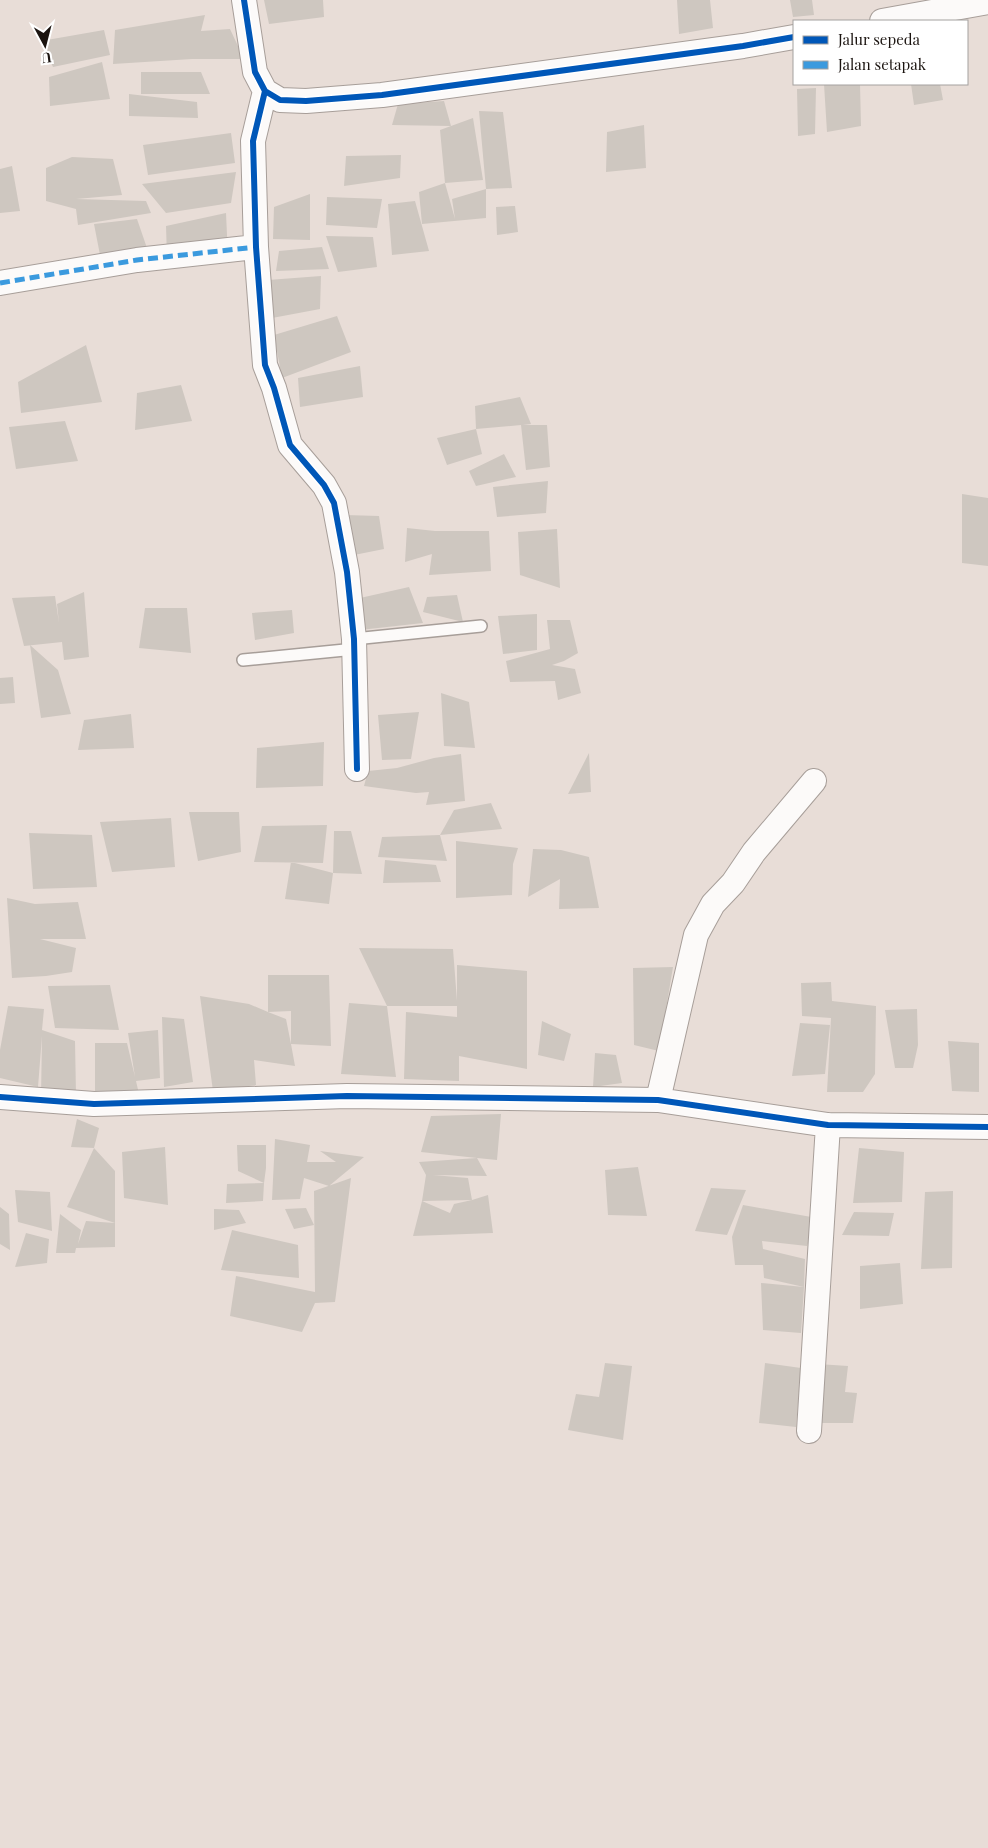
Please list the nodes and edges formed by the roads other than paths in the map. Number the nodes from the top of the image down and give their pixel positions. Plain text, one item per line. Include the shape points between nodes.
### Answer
1 (244, 0) edge
2 (988, 2) edge
3 (888, 20) edge
4 (793, 37) edge
5 (265, 91) junction
6 (256, 247) junction
7 (0, 283) edge
8 (480, 626) dead end
9 (354, 644) junction
10 (243, 660) dead end
11 (357, 769) dead end
12 (814, 781) dead end
13 (0, 1097) edge
14 (658, 1100) junction
15 (828, 1125) junction
16 (988, 1127) edge
17 (808, 1431) dead end

1 - 5 street via 255,72
2 - 3 street
4 - 5 street via 382,95 306,101 280,100
5 - 6 street via 253,141
6 - 7 street via 137,260
6 - 9 street via 265,365 290,445 324,485 334,503 347,572
8 - 9 lane
9 - 10 lane
9 - 11 street
12 - 14 street via 713,904 696,935
13 - 14 street via 94,1104 347,1096
14 - 15 street
15 - 16 street
15 - 17 street

